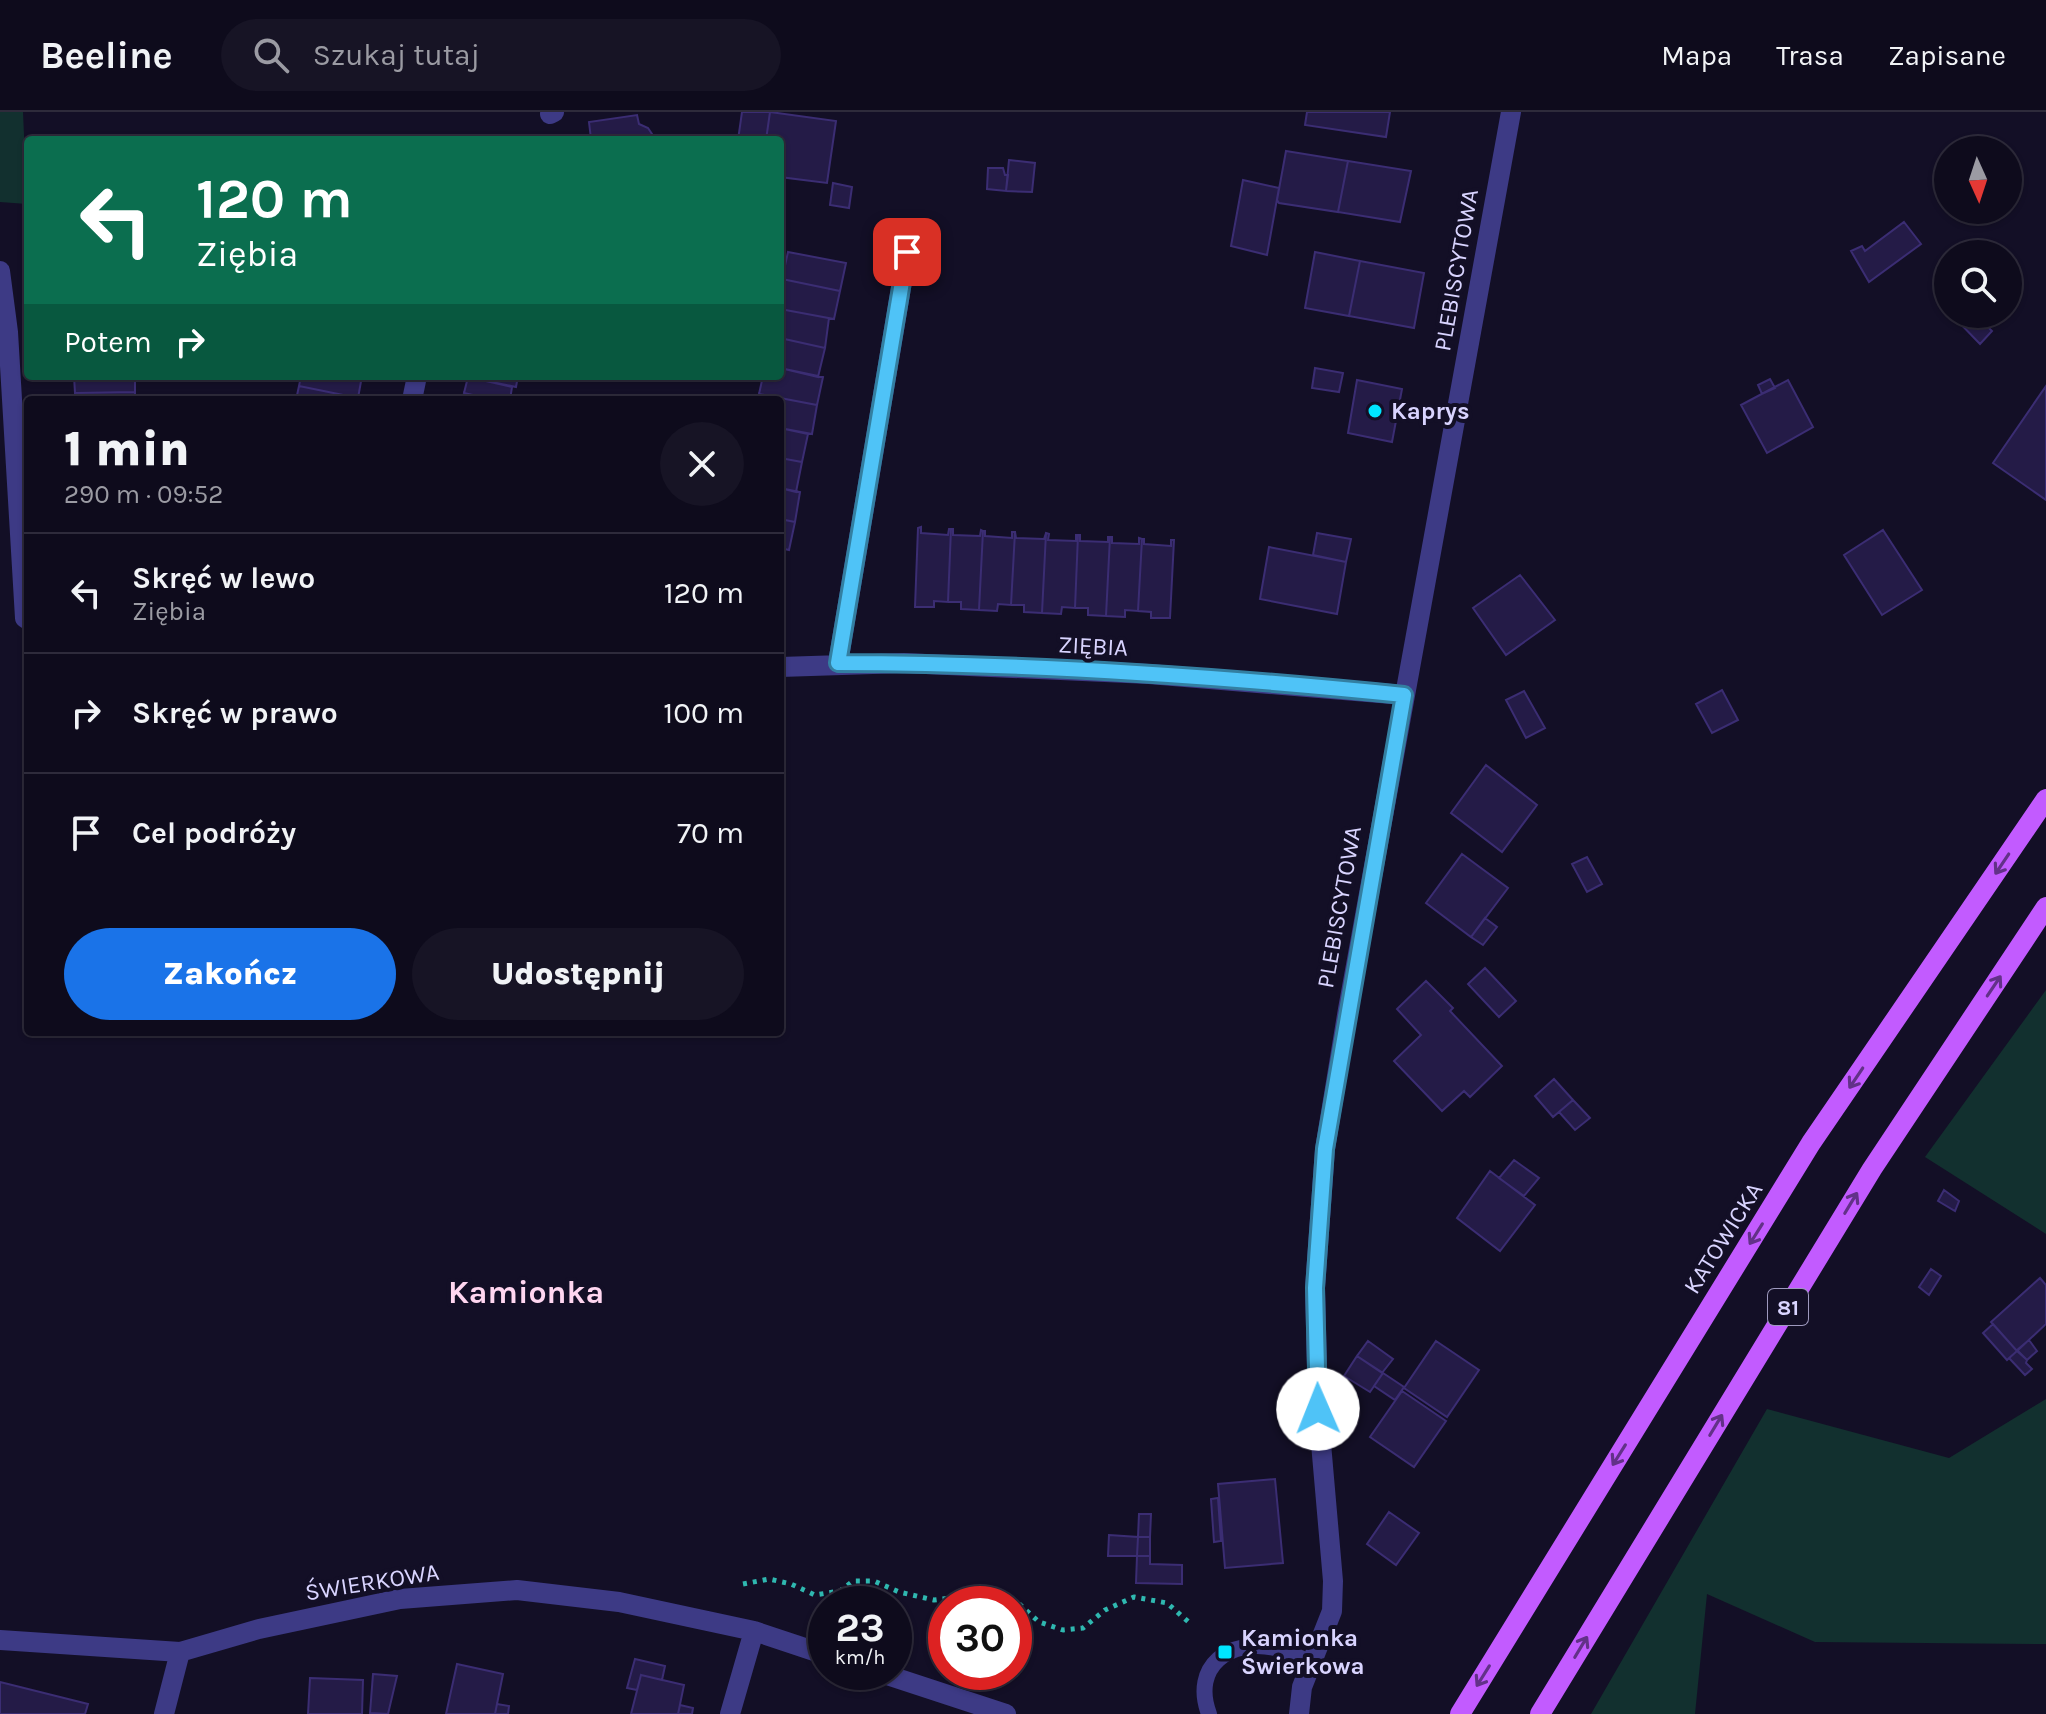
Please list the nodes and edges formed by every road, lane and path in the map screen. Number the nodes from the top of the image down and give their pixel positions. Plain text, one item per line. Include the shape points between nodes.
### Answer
1 (1511, 112) edge
2 (907, 252) dead end
3 (0, 271) edge
4 (24, 601) edge
5 (838, 663) junction
6 (784, 667) edge
7 (1404, 695) junction
8 (2046, 799) edge
9 (2046, 907) edge
10 (743, 1584) dead end
11 (846, 1586) edge
12 (885, 1586) edge
13 (808, 1592) edge
14 (912, 1595) edge
15 (1192, 1625) dead end
16 (754, 1631) junction
17 (0, 1640) edge
18 (808, 1649) edge
19 (180, 1652) junction
20 (1311, 1662) junction
21 (912, 1683) edge
22 (164, 1714) edge
23 (730, 1714) edge
24 (1006, 1714) edge
25 (1209, 1714) edge
26 (1299, 1714) edge
27 (1460, 1714) edge
28 (1540, 1714) edge

1 - 7 street, PLEBISCYTOWA
2 - 5 street
3 - 4 street
5 - 6 street, ZIĘBIA
5 - 7 street, ZIĘBIA via 1149,674
7 - 20 street, PLEBISCYTOWA via 1325,1149 1315,1288 1318,1409 1333,1581 1332,1611
8 -> 27 main road, KATOWICKA via 1811,1143
28 -> 9 main road, 81 via 1872,1169
10 - 13 path via 769,1579
11 - 12 path via 874,1581
14 - 15 path via 934,1600 996,1592 1016,1601 1039,1622 1063,1630 1083,1628 1134,1597 1167,1603
16 - 18 street, ŚWIERKOWA
16 - 19 street, ŚWIERKOWA via 619,1602 517,1590 400,1599
16 - 23 street
17 - 19 street, ŚWIERKOWA
19 - 22 street
20 - 25 lane via 1276,1648 1225,1652 1212,1663 1206,1681
20 - 26 street, PLEBISCYTOWA
21 - 24 street

